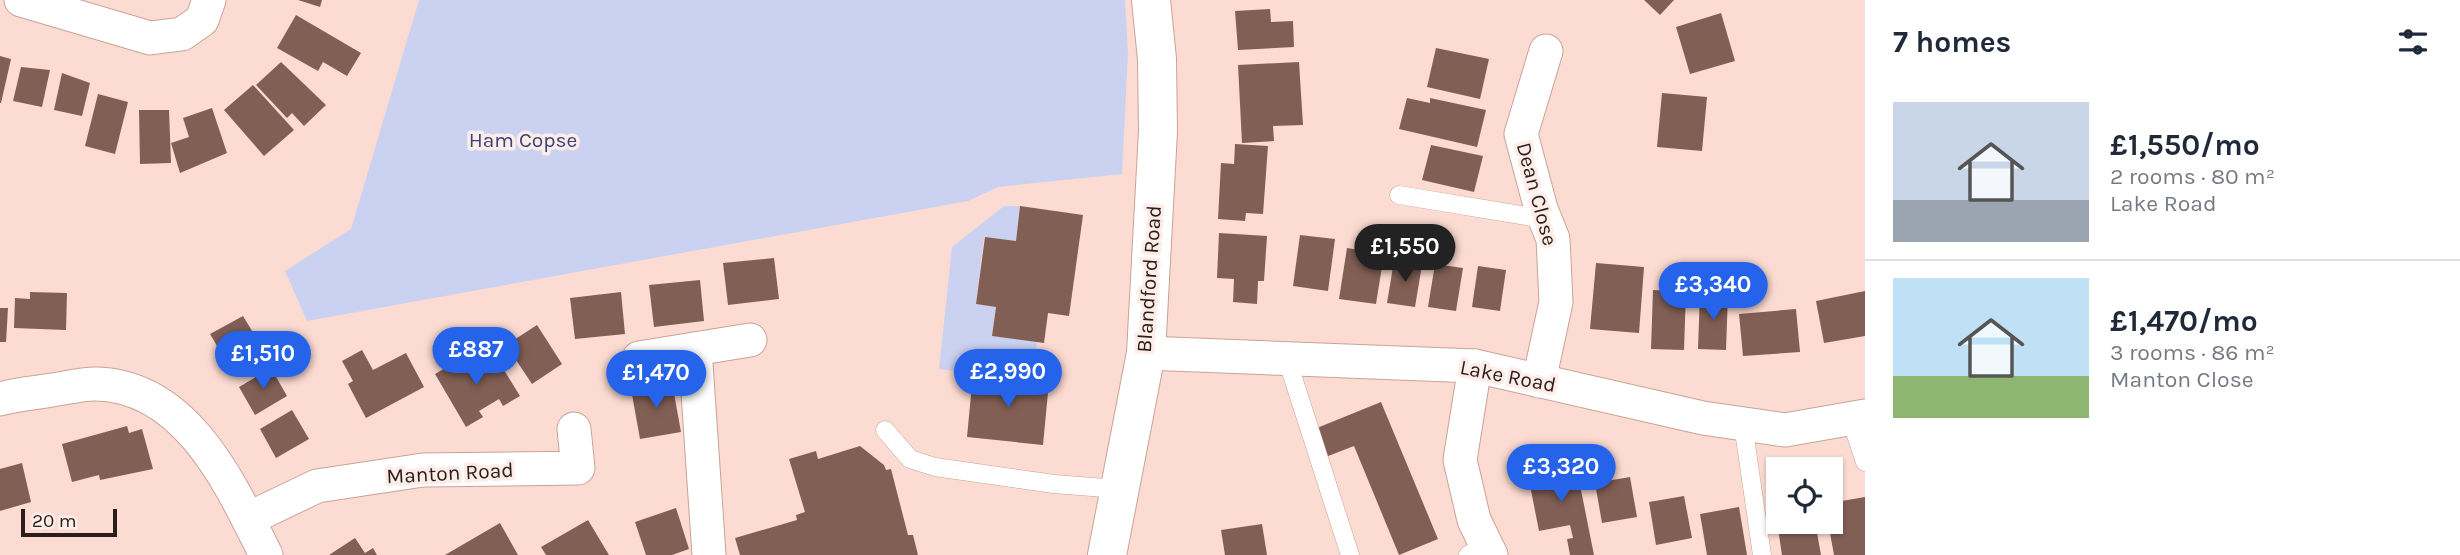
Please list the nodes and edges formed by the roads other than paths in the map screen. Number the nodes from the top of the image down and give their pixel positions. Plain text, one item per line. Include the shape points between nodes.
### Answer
1 (21, 0) edge
2 (209, 0) edge
3 (1151, 0) edge
4 (1546, 51) dead end
5 (1399, 195) dead end
6 (1545, 219) junction
7 (750, 340) dead end
8 (695, 349) junction
9 (1146, 353) junction
10 (1286, 356) junction
11 (639, 358) dead end
12 (1475, 366) junction
13 (1539, 381) junction
14 (0, 399) edge
15 (1858, 418) edge
16 (1743, 424) junction
17 (574, 429) dead end
18 (885, 430) dead end
19 (1865, 462) edge
20 (1118, 489) junction
21 (248, 519) junction
22 (1482, 552) edge
23 (266, 555) edge
24 (709, 555) edge
25 (1107, 555) edge
26 (1350, 555) edge
27 (1762, 555) edge

1 - 2 street via 150,38 182,34 202,20
3 - 9 main road, Blandford Road via 1158,131
4 - 6 street, Dean Close via 1521,134
5 - 6 lane
6 - 13 street, Dean Close via 1553,239 1556,302
7 - 8 street
8 - 11 street
8 - 24 street
9 - 10 street, Lake Road
9 - 20 main road, Blandford Road
10 - 12 street, Lake Road
10 - 26 lane
12 - 13 street, Lake Road
12 - 22 street via 1461,460
13 - 16 street, Lake Road
14 - 21 street via 95,384 132,391 160,404 196,433
15 - 16 street, Lake Road via 1785,430
15 - 19 lane
16 - 27 lane
17 - 21 street, Manton Road via 578,468 423,470 317,486
18 - 20 lane via 910,459 935,467
20 - 25 main road, Blandford Road
21 - 23 street

